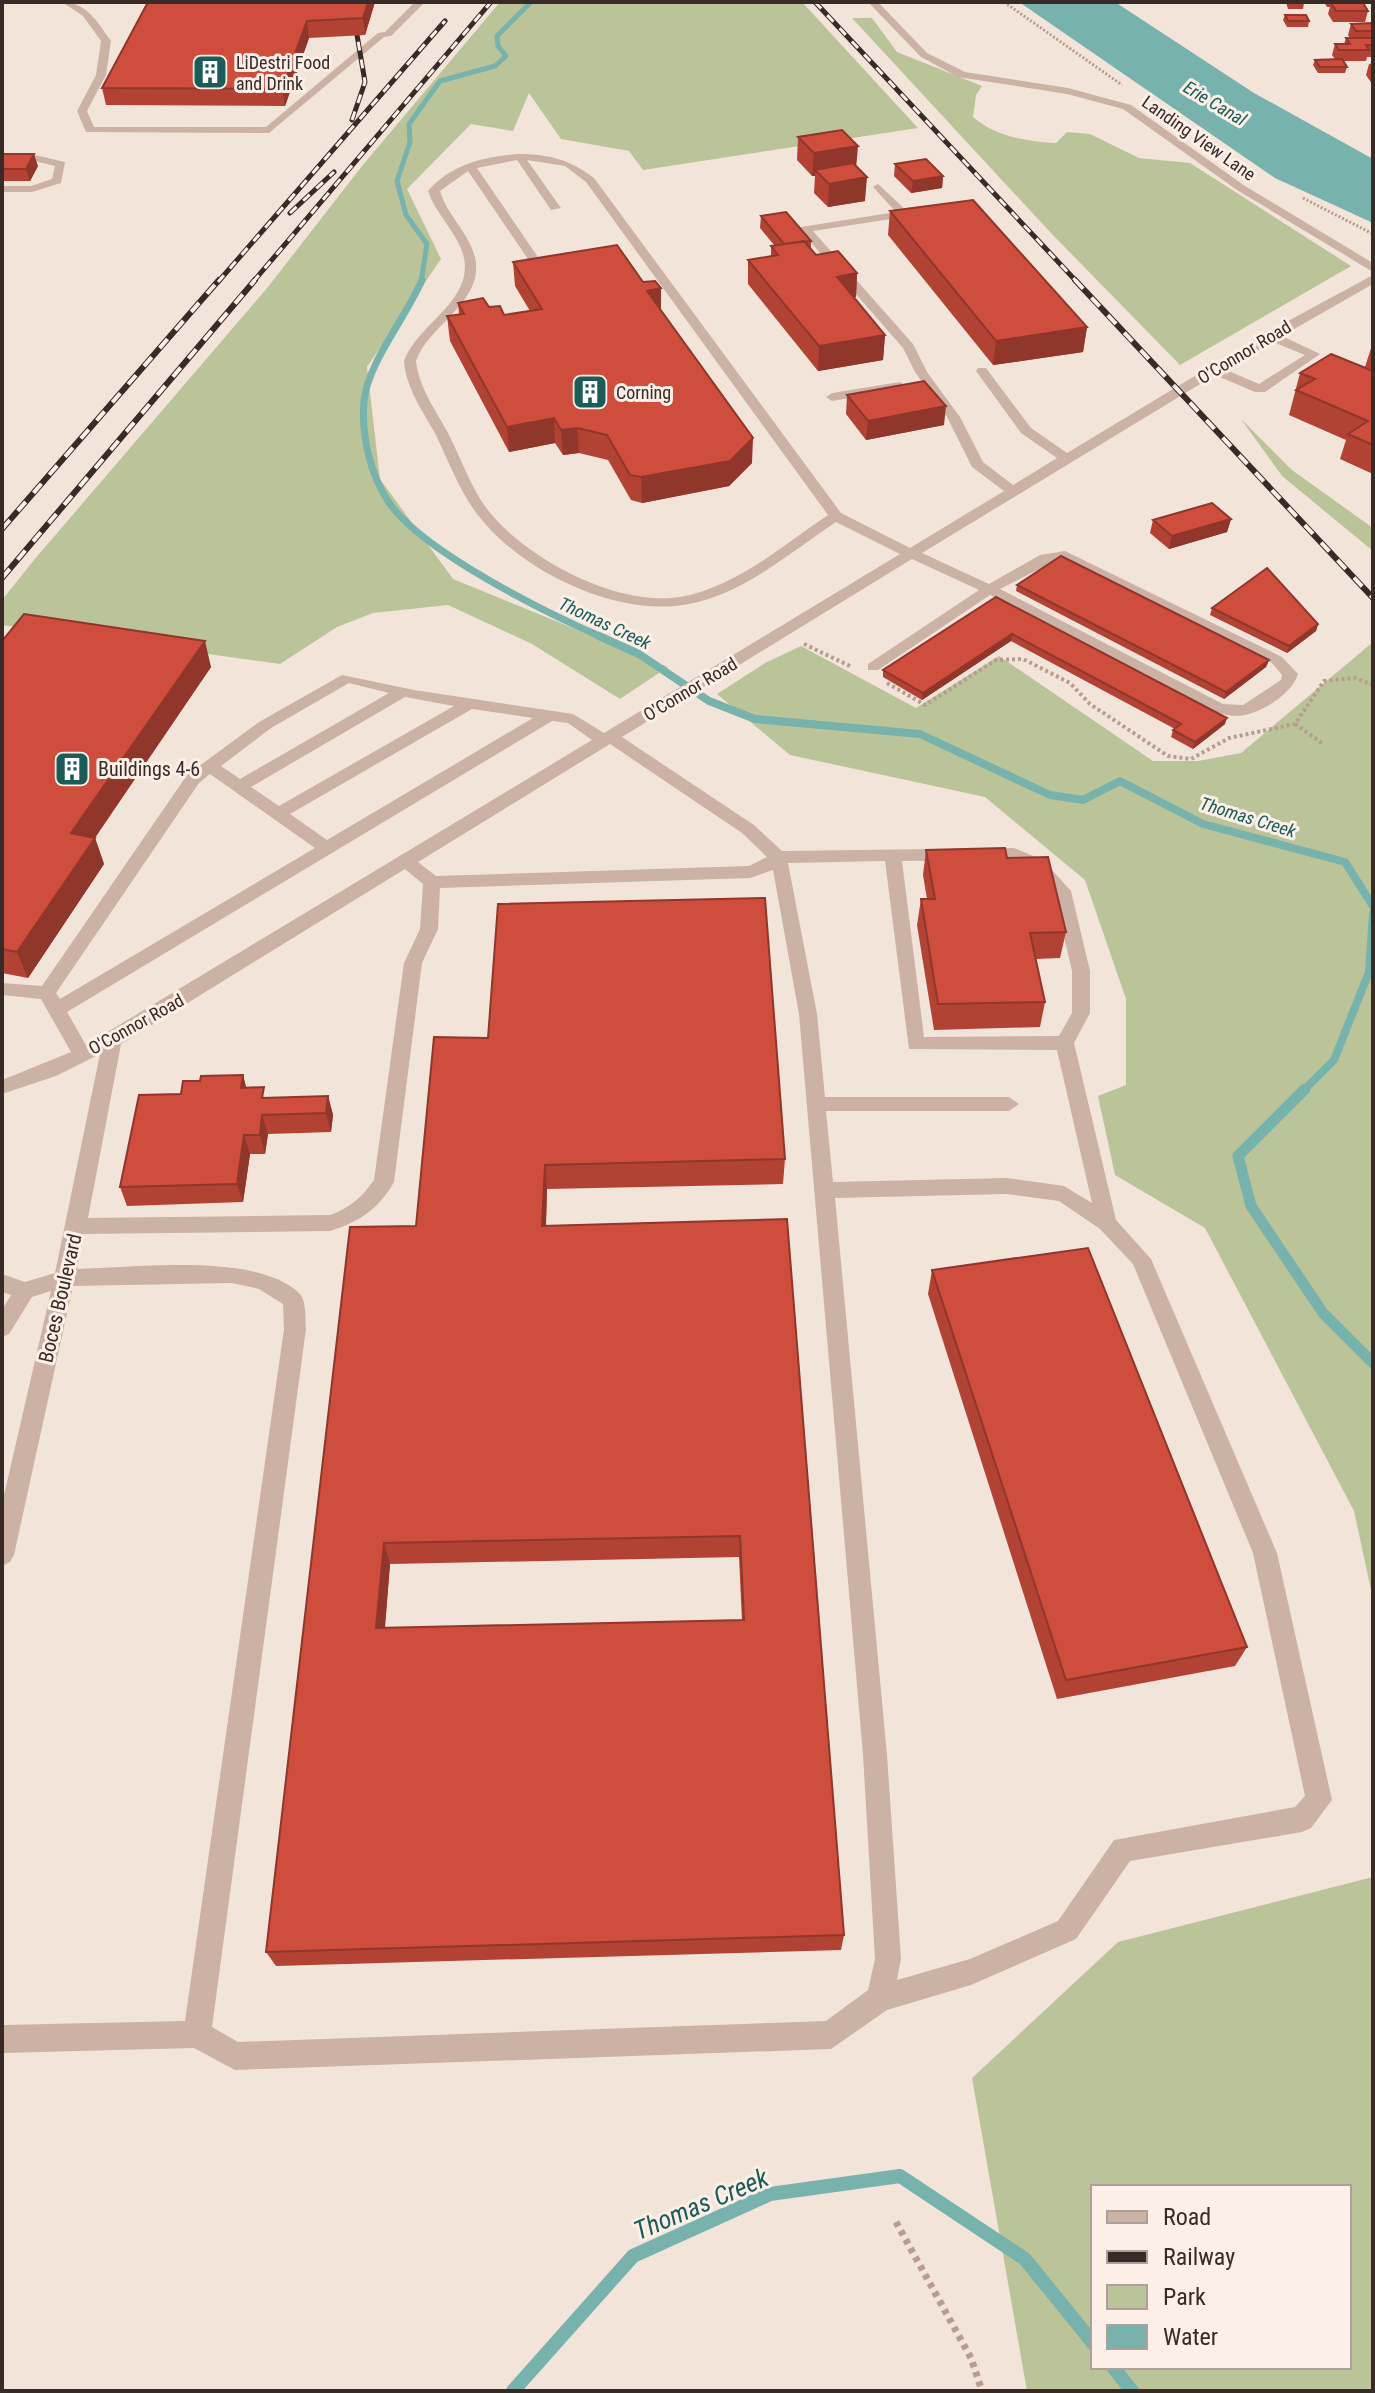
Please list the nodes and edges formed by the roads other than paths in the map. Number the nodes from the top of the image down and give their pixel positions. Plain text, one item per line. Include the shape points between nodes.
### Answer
1 (67, 2) edge
2 (420, 2) edge
3 (873, 2) edge
4 (520, 157) junction
5 (2, 159) edge
6 (470, 166) junction
7 (878, 187) dead end
8 (2, 189) edge
9 (555, 208) dead end
10 (534, 260) edge
11 (1373, 268) edge
12 (1373, 279) edge
13 (1270, 336) junction
14 (1215, 370) junction
15 (982, 371) dead end
16 (927, 381) junction
17 (832, 397) dead end
18 (1069, 459) junction
19 (1014, 492) junction
20 (836, 516) junction
21 (912, 554) junction
22 (991, 590) junction
23 (871, 672) road end
24 (403, 692) junction
25 (469, 704) junction
26 (548, 716) junction
27 (607, 739) junction
28 (210, 766) junction
29 (239, 787) junction
30 (278, 814) junction
31 (325, 847) junction
32 (893, 856) junction
33 (778, 857) junction
34 (406, 861) junction
35 (432, 882) junction
36 (2, 989) edge
37 (47, 993) junction
38 (58, 1009) junction
39 (112, 1040) junction
40 (1065, 1043) junction
41 (82, 1055) junction
42 (2, 1087) edge
43 (816, 1104) junction
44 (1009, 1104) dead end
45 (824, 1190) junction
46 (1107, 1223) junction
47 (76, 1226) junction
48 (65, 1278) junction
49 (2, 1283) edge
50 (25, 1291) junction
51 (2, 1328) edge
52 (2, 1555) edge
53 (880, 1998) junction
54 (197, 2034) junction
55 (2, 2039) edge

1 - 2 street via 86,14 106,41 101,75 82,111 90,130 269,130
3 - 11 street, Landing View Lane via 924,55 962,75 1091,95 1127,107 1241,188
4 - 6 street
4 - 9 street
4 - 20 street via 569,164 590,180
5 - 8 street via 61,164 57,181 32,189
6 - 10 street
6 - 20 street via 434,191 470,260 468,277 457,303 413,351 410,363 483,514 557,573 649,603 710,593
7 - 16 street via 904,214 805,229 909,347
12 - 13 street, O'Connor Road
13 - 14 street, O'Connor Road
13 - 14 street via 1314,354 1260,389
14 - 18 street, O'Connor Road
15 - 18 street via 1004,395 1023,431
16 - 17 street
16 - 19 street via 977,464
18 - 19 street, O'Connor Road
19 - 21 street, O'Connor Road
20 - 21 street
21 - 22 street
21 - 27 street, O'Connor Road
22 - 22 street via 1227,711 1248,712 1288,682 1290,674 1277,660 1070,556 1043,557
22 - 23 street
24 - 25 street
24 - 28 street via 347,678 265,725
24 - 29 street
25 - 26 street
25 - 30 street
26 - 27 street via 573,719
26 - 31 street
27 - 33 street via 748,829
27 - 34 street, O'Connor Road
28 - 29 street
28 - 37 street via 193,779
29 - 30 street
30 - 31 street
31 - 38 street
32 - 33 street
32 - 40 street via 916,1044
32 - 40 street via 1014,854 1037,864 1062,891 1081,971 1081,1013
33 - 35 street via 750,872
33 - 43 street via 801,962
34 - 35 street
34 - 39 street, O'Connor Road
35 - 47 street via 429,929 413,963 384,1182 368,1206 330,1223
36 - 37 street
37 - 38 street
38 - 41 street
39 - 41 street, O'Connor Road
39 - 47 street, Boces Boulevard
40 - 46 street
41 - 42 street, O'Connor Road
43 - 44 street
43 - 45 street
45 - 46 street via 1007,1186 1064,1194
45 - 53 street via 875,1755 888,1959
46 - 53 street via 1141,1259 1265,1553 1319,1800 1302,1819 1123,1849 1067,1930 971,1972
47 - 48 street, Boces Boulevard
48 - 50 street
48 - 52 street, Boces Boulevard
48 - 54 street via 232,1275 264,1282 293,1300 293,1344
49 - 50 street
50 - 51 street
53 - 54 street via 831,2035 235,2056
54 - 55 street

